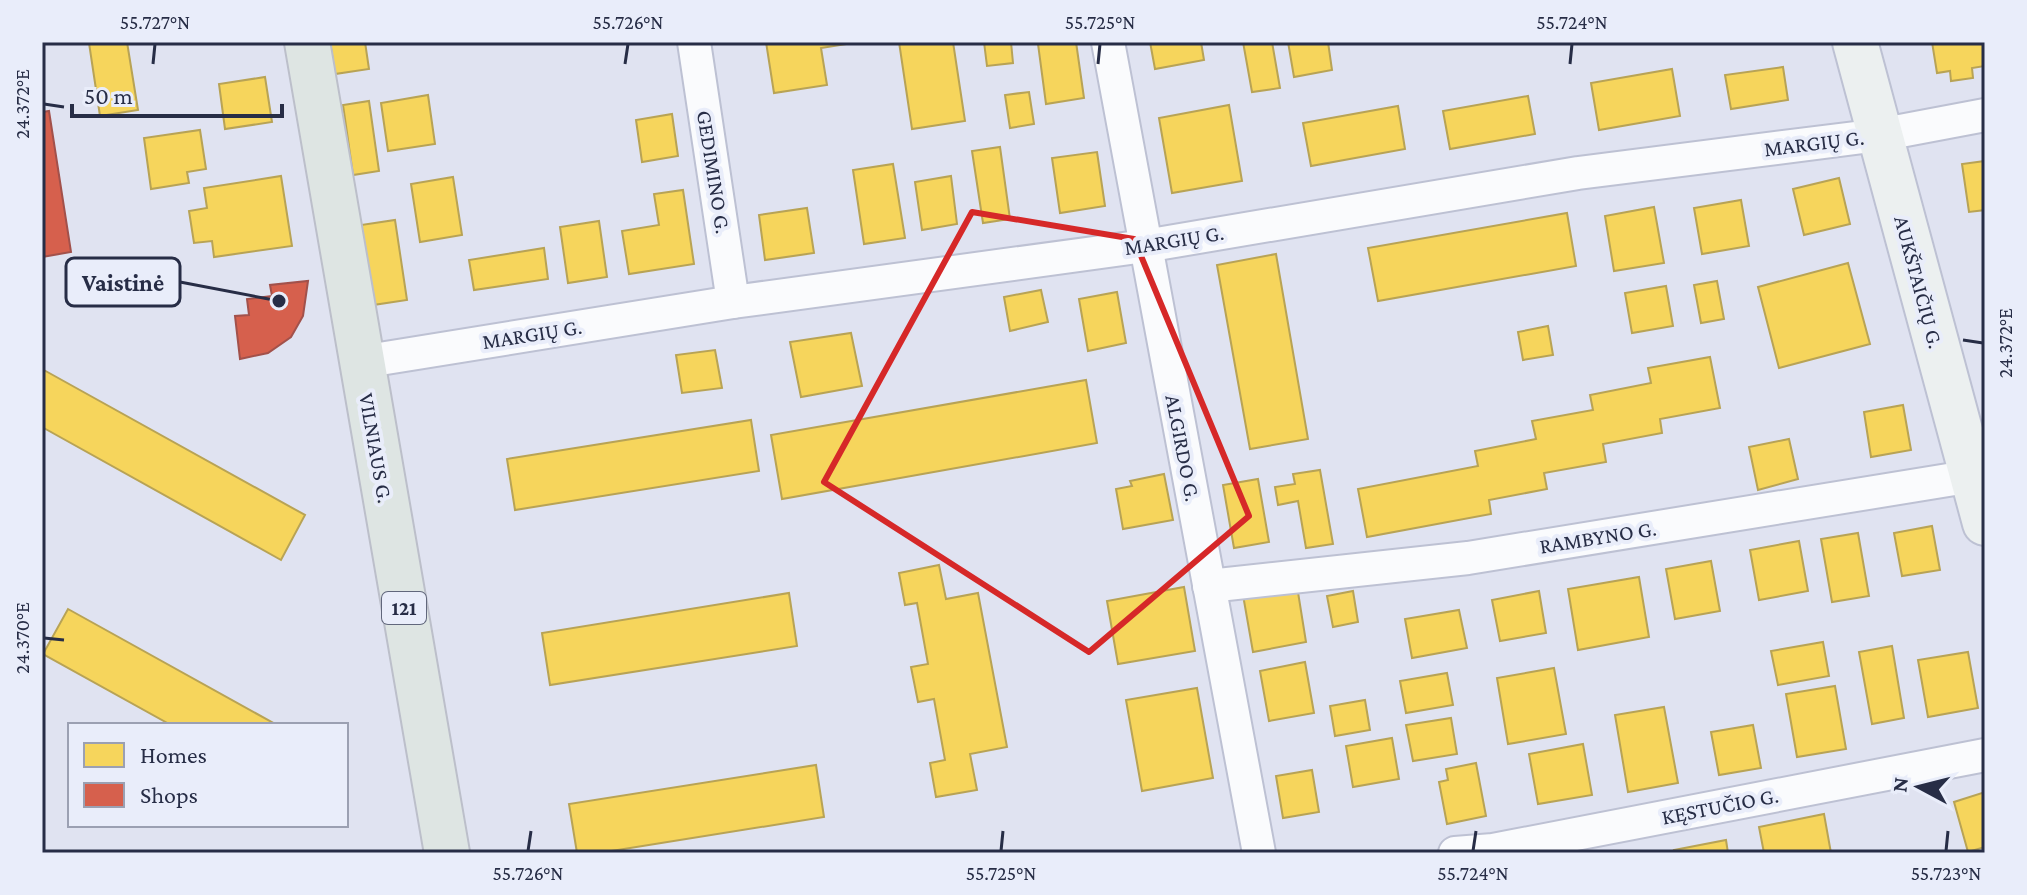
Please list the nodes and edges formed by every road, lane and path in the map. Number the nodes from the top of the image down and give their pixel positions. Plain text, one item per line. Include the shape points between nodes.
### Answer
1 (307, 42) edge
2 (694, 42) edge
3 (1108, 42) edge
4 (1855, 42) edge
5 (1985, 115) edge
6 (1879, 135) junction
7 (1145, 246) junction
8 (733, 302) junction
9 (361, 362) junction
10 (1979, 475) edge
11 (1985, 523) edge
12 (1209, 586) junction
13 (1985, 755) edge
14 (447, 853) edge
15 (1259, 853) edge
16 (1455, 853) edge

1 - 9 main road, VILNIAUS G. / 121
2 - 8 street, GEDIMINO G.
3 - 7 street, ALGIRDO G.
4 - 6 main road, AUKŠTAIČIŲ G.
5 - 6 street, MARGIŲ G.
6 - 7 street, MARGIŲ G. via 1567,174
6 - 10 main road, AUKŠTAIČIŲ G.
7 - 8 street, MARGIŲ G.
7 - 12 street, ALGIRDO G.
8 - 9 street, MARGIŲ G.
9 - 14 main road, VILNIAUS G. / 121
10 - 11 main road, AUKŠTAIČIŲ G.
10 - 12 street, RAMBYNO G. via 1468,558
12 - 15 street, ALGIRDO G.
13 - 16 street, KĘSTUČIO G.

